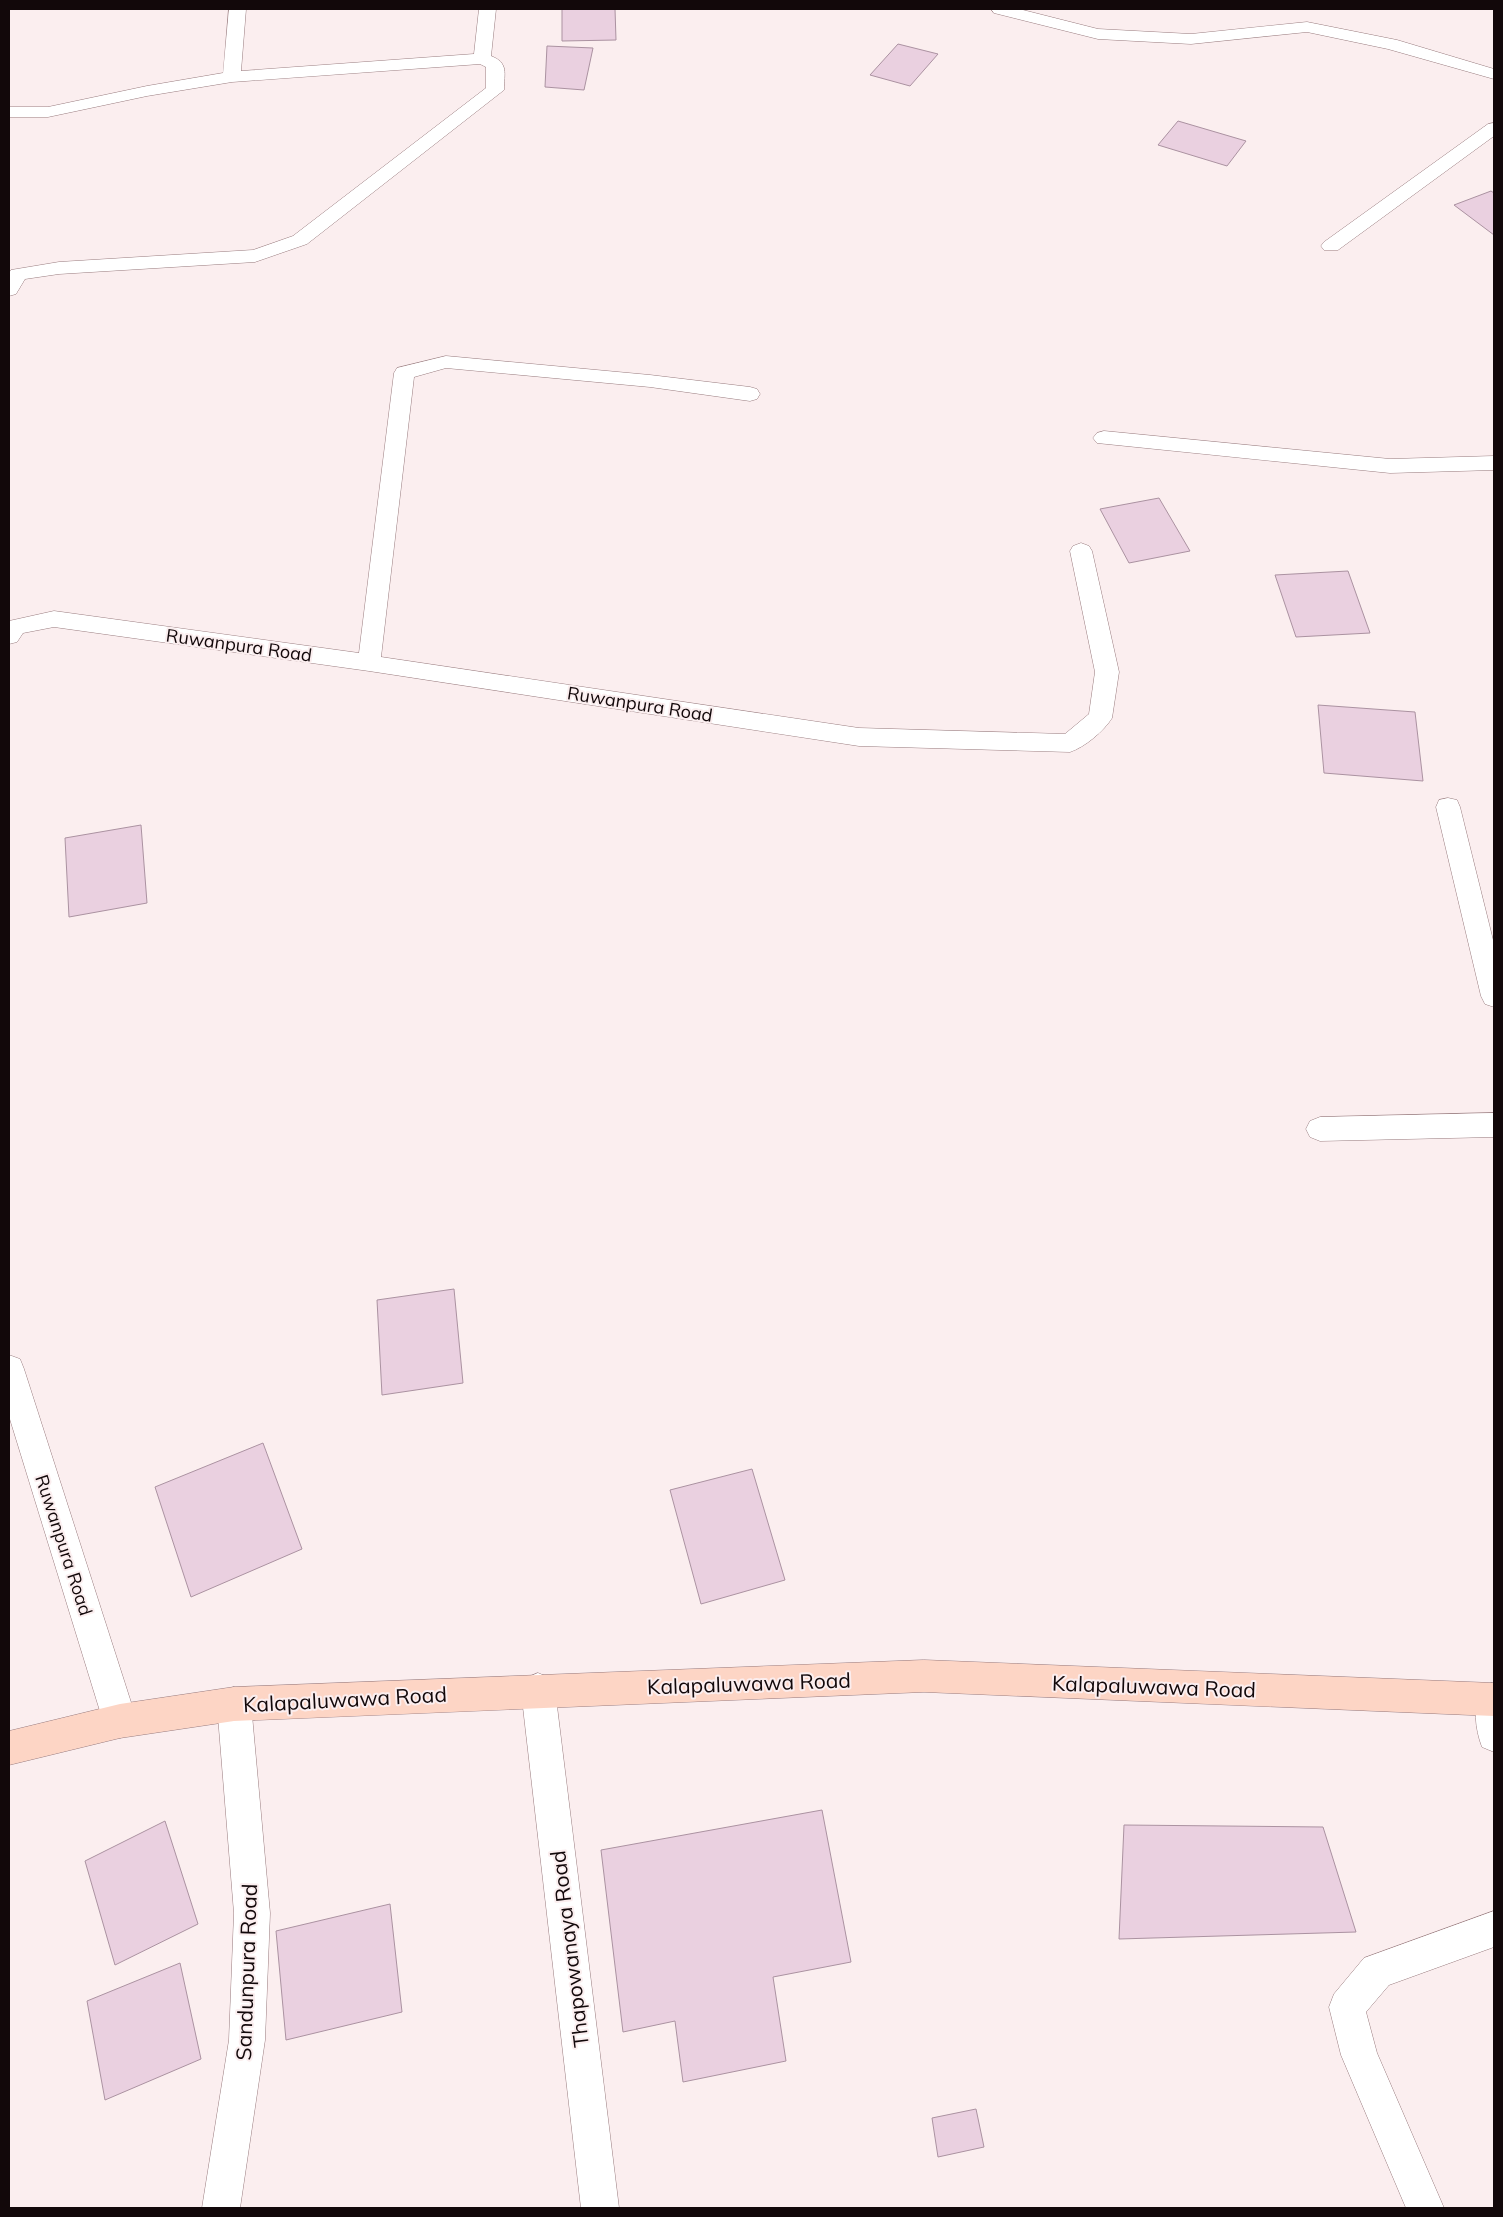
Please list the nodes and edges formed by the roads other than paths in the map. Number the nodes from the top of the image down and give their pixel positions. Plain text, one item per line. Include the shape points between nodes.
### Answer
1 (237, 9) edge
2 (488, 9) edge
3 (1000, 9) edge
4 (482, 59) junction
5 (1494, 74) edge
6 (232, 77) junction
7 (9, 112) edge
8 (1494, 128) edge
9 (1331, 246) dead end
10 (9, 290) edge
11 (750, 394) dead end
12 (1104, 438) dead end
13 (1494, 463) edge
14 (1081, 551) dead end
15 (9, 636) edge
16 (369, 663) junction
17 (1448, 807) dead end
18 (1494, 996) edge
19 (1494, 1125) edge
20 (1320, 1129) dead end
21 (9, 1368) edge
22 (538, 1690) junction
23 (1493, 1700) edge
24 (234, 1704) junction
25 (120, 1722) junction
26 (1494, 1735) edge
27 (9, 1748) edge
28 (1494, 1929) edge
29 (221, 2208) edge
30 (600, 2208) edge
31 (1425, 2208) edge

1 - 6 street
2 - 4 street
3 - 5 street via 1098,34 1191,39 1306,27 1391,44
4 - 6 street
4 - 10 street via 495,64 496,90 300,240 255,256 59,268 18,274
6 - 7 street via 48,112
8 - 9 street
11 - 16 street via 446,362 404,373
12 - 13 street via 1390,466
14 - 16 street, Ruwanpura Road via 1106,672 1100,718 1070,744 859,738
15 - 16 street, Ruwanpura Road via 15,627 54,619
17 - 18 street
19 - 20 street
21 - 25 street, Ruwanpura Road
22 - 23 street, Kalapaluwawa Road via 924,1676
22 - 24 street, Kalapaluwawa Road
22 - 30 street, Thapowanaya Road
23 - 26 street
24 - 25 street, Kalapaluwawa Road
24 - 29 street, Sandunpura Road via 252,1912 247,2040
25 - 27 street, Kalapaluwawa Road
28 - 31 street via 1377,1971 1347,2007 1359,2054

